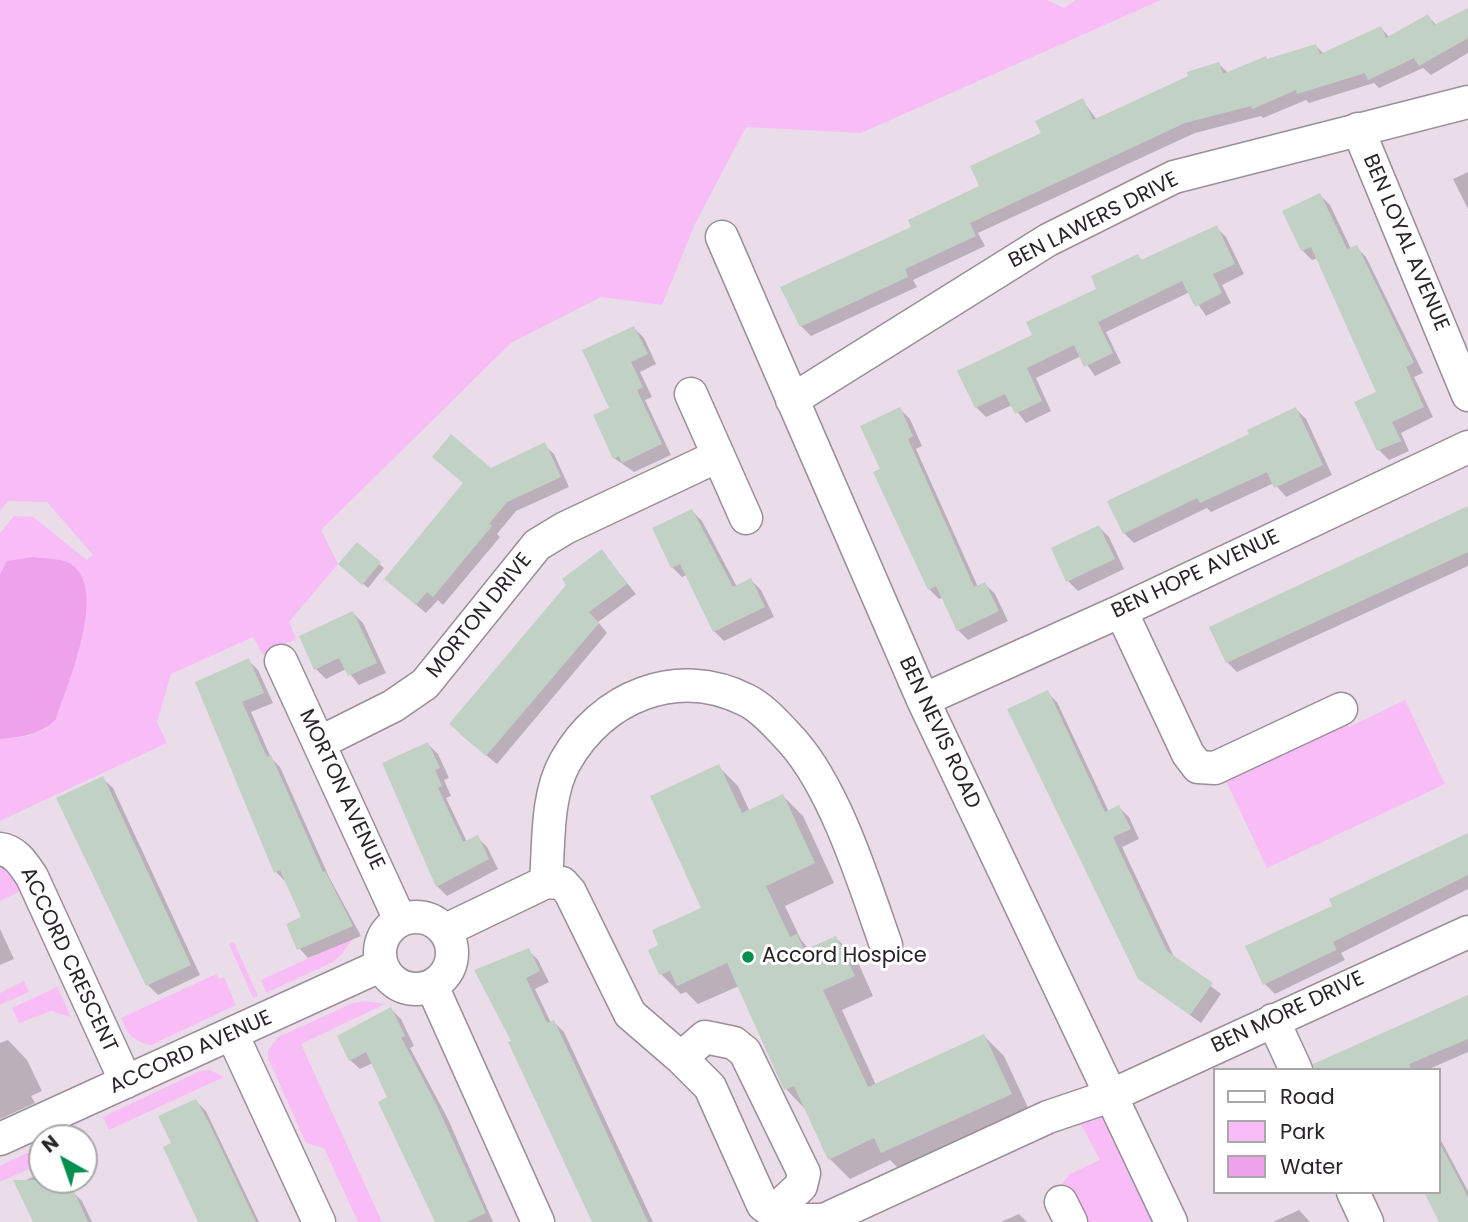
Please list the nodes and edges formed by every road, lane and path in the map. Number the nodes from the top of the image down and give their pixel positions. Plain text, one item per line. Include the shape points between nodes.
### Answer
1 (1468, 102) edge
2 (1358, 129) junction
3 (722, 237) dead end
4 (691, 394) dead end
5 (1468, 395) edge
6 (792, 400) junction
7 (1468, 447) edge
8 (718, 456) junction
9 (746, 518) dead end
10 (1121, 611) junction
11 (281, 661) dead end
12 (923, 700) junction
13 (1341, 709) dead end
14 (319, 743) junction
15 (0, 849) edge
16 (547, 882) junction
17 (400, 920) junction
18 (446, 930) junction
19 (1468, 932) edge
20 (887, 945) dead end
21 (382, 965) junction
22 (432, 986) junction
23 (1273, 1020) junction
24 (232, 1034) junction
25 (681, 1058) junction
26 (1295, 1068) edge
27 (126, 1082) junction
28 (1110, 1096) junction
29 (0, 1139) edge
30 (1354, 1194) edge
31 (773, 1212) junction
32 (320, 1222) edge
33 (538, 1222) edge
34 (1171, 1222) edge
35 (1367, 1222) edge

1 - 2 street, BEN LAWERS DRIVE
2 - 5 street, BEN LOYAL AVENUE
2 - 6 street, BEN LAWERS DRIVE via 1174,177 1048,240
3 - 6 street, BEN NEVIS ROAD
4 - 8 street
6 - 12 street, BEN NEVIS ROAD
7 - 10 street, BEN HOPE AVENUE
8 - 9 street
8 - 14 street, MORTON DRIVE via 537,545 425,684 393,706
10 - 12 street, BEN HOPE AVENUE
10 - 13 street via 1198,767 1215,768
11 - 14 street, MORTON AVENUE
12 - 28 street, BEN NEVIS ROAD
14 - 17 street, MORTON AVENUE
15 - 27 street, ACCORD CRESCENT via 22,861 32,877
16 - 18 street
16 - 20 street via 553,797 564,763 585,732 627,699 657,687 690,684 718,688 748,701 794,744 822,789
16 - 25 street via 562,883 570,892 629,1014
17 - 18 street via 419,916
17 - 21 street via 384,934
18 - 22 street via 453,955 450,967
19 - 23 street, BEN MORE DRIVE
21 - 22 street via 397,984 408,989
21 - 24 street, ACCORD AVENUE
22 - 33 street
23 - 26 street
23 - 28 street, BEN MORE DRIVE
24 - 27 street, ACCORD AVENUE
24 - 32 street
25 - 31 street via 710,1087 763,1205
25 - 31 street via 705,1037 734,1043 745,1052 804,1173 801,1186
27 - 29 street, ACCORD AVENUE
28 - 31 street, BEN MORE DRIVE via 1048,1117 824,1220 785,1220
28 - 34 street, BEN NEVIS ROAD
30 - 35 street

